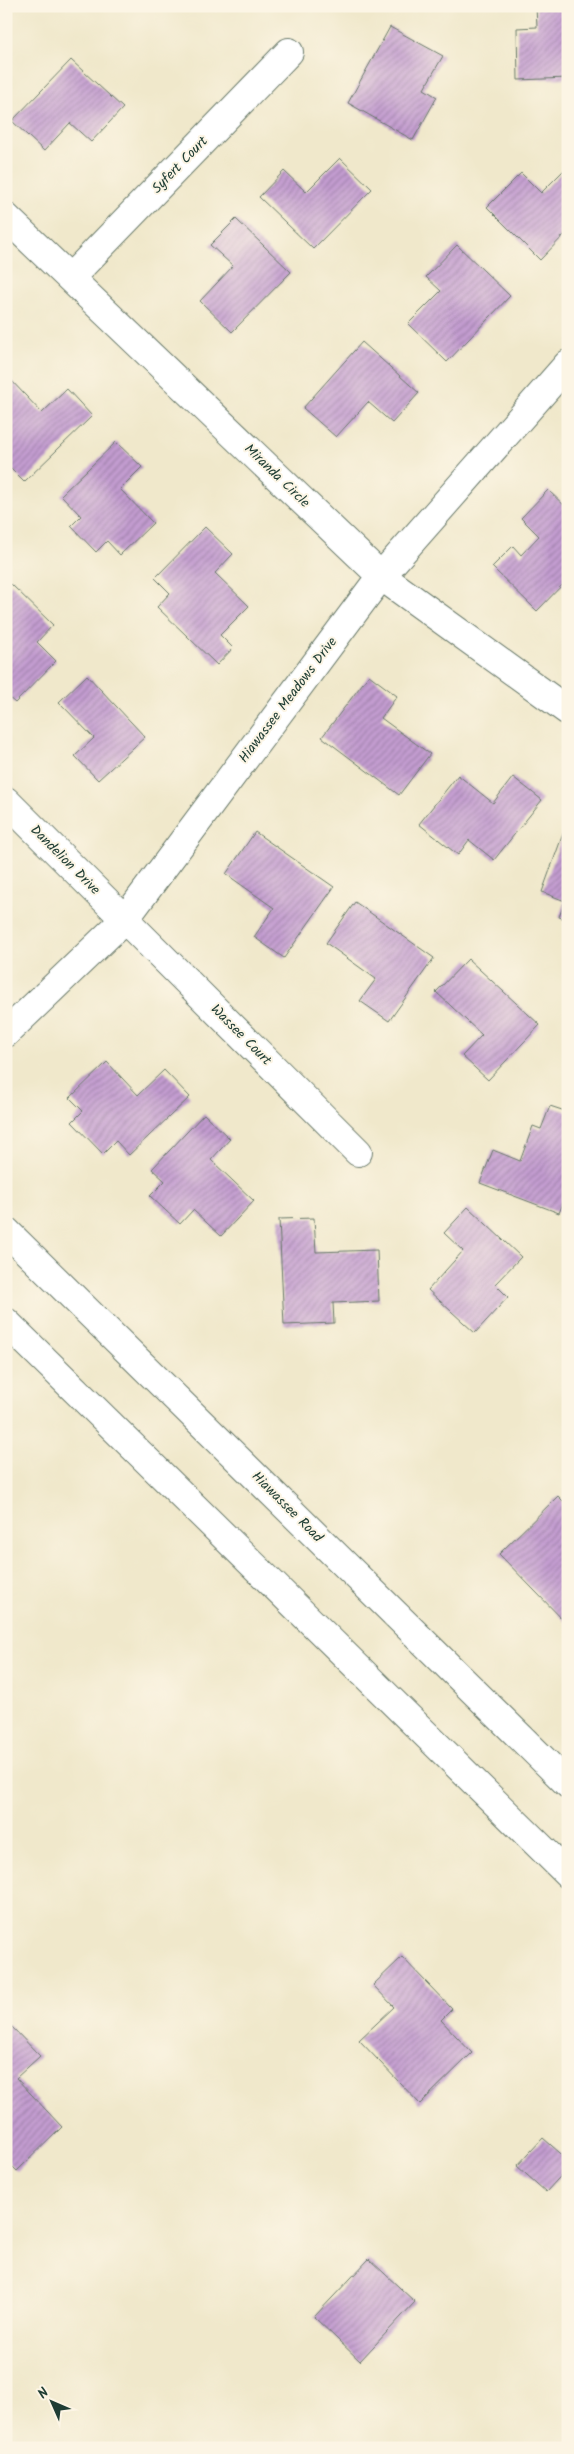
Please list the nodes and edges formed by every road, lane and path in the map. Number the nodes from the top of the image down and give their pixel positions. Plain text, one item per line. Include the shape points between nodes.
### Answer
1 (289, 52) dead end
2 (6, 217) edge
3 (70, 278) junction
4 (568, 364) edge
5 (381, 576) junction
6 (568, 711) edge
7 (6, 800) edge
8 (125, 919) junction
9 (6, 1033) edge
10 (358, 1152) dead end
11 (6, 1231) edge
12 (6, 1322) edge
13 (568, 1784) edge
14 (568, 1874) edge

1 - 3 street, Syfert Court
2 - 3 street, Miranda Circle
3 - 5 street, Miranda Circle
4 - 5 street, Hiawassee Meadows Drive
5 - 6 street, Miranda Circle
5 - 8 street, Hiawassee Meadows Drive
7 - 8 street, Dandelion Drive
8 - 9 street, Hiawassee Meadows Drive
8 - 10 street, Wassee Court
11 - 13 street, Hiawassee Road
12 - 14 street

